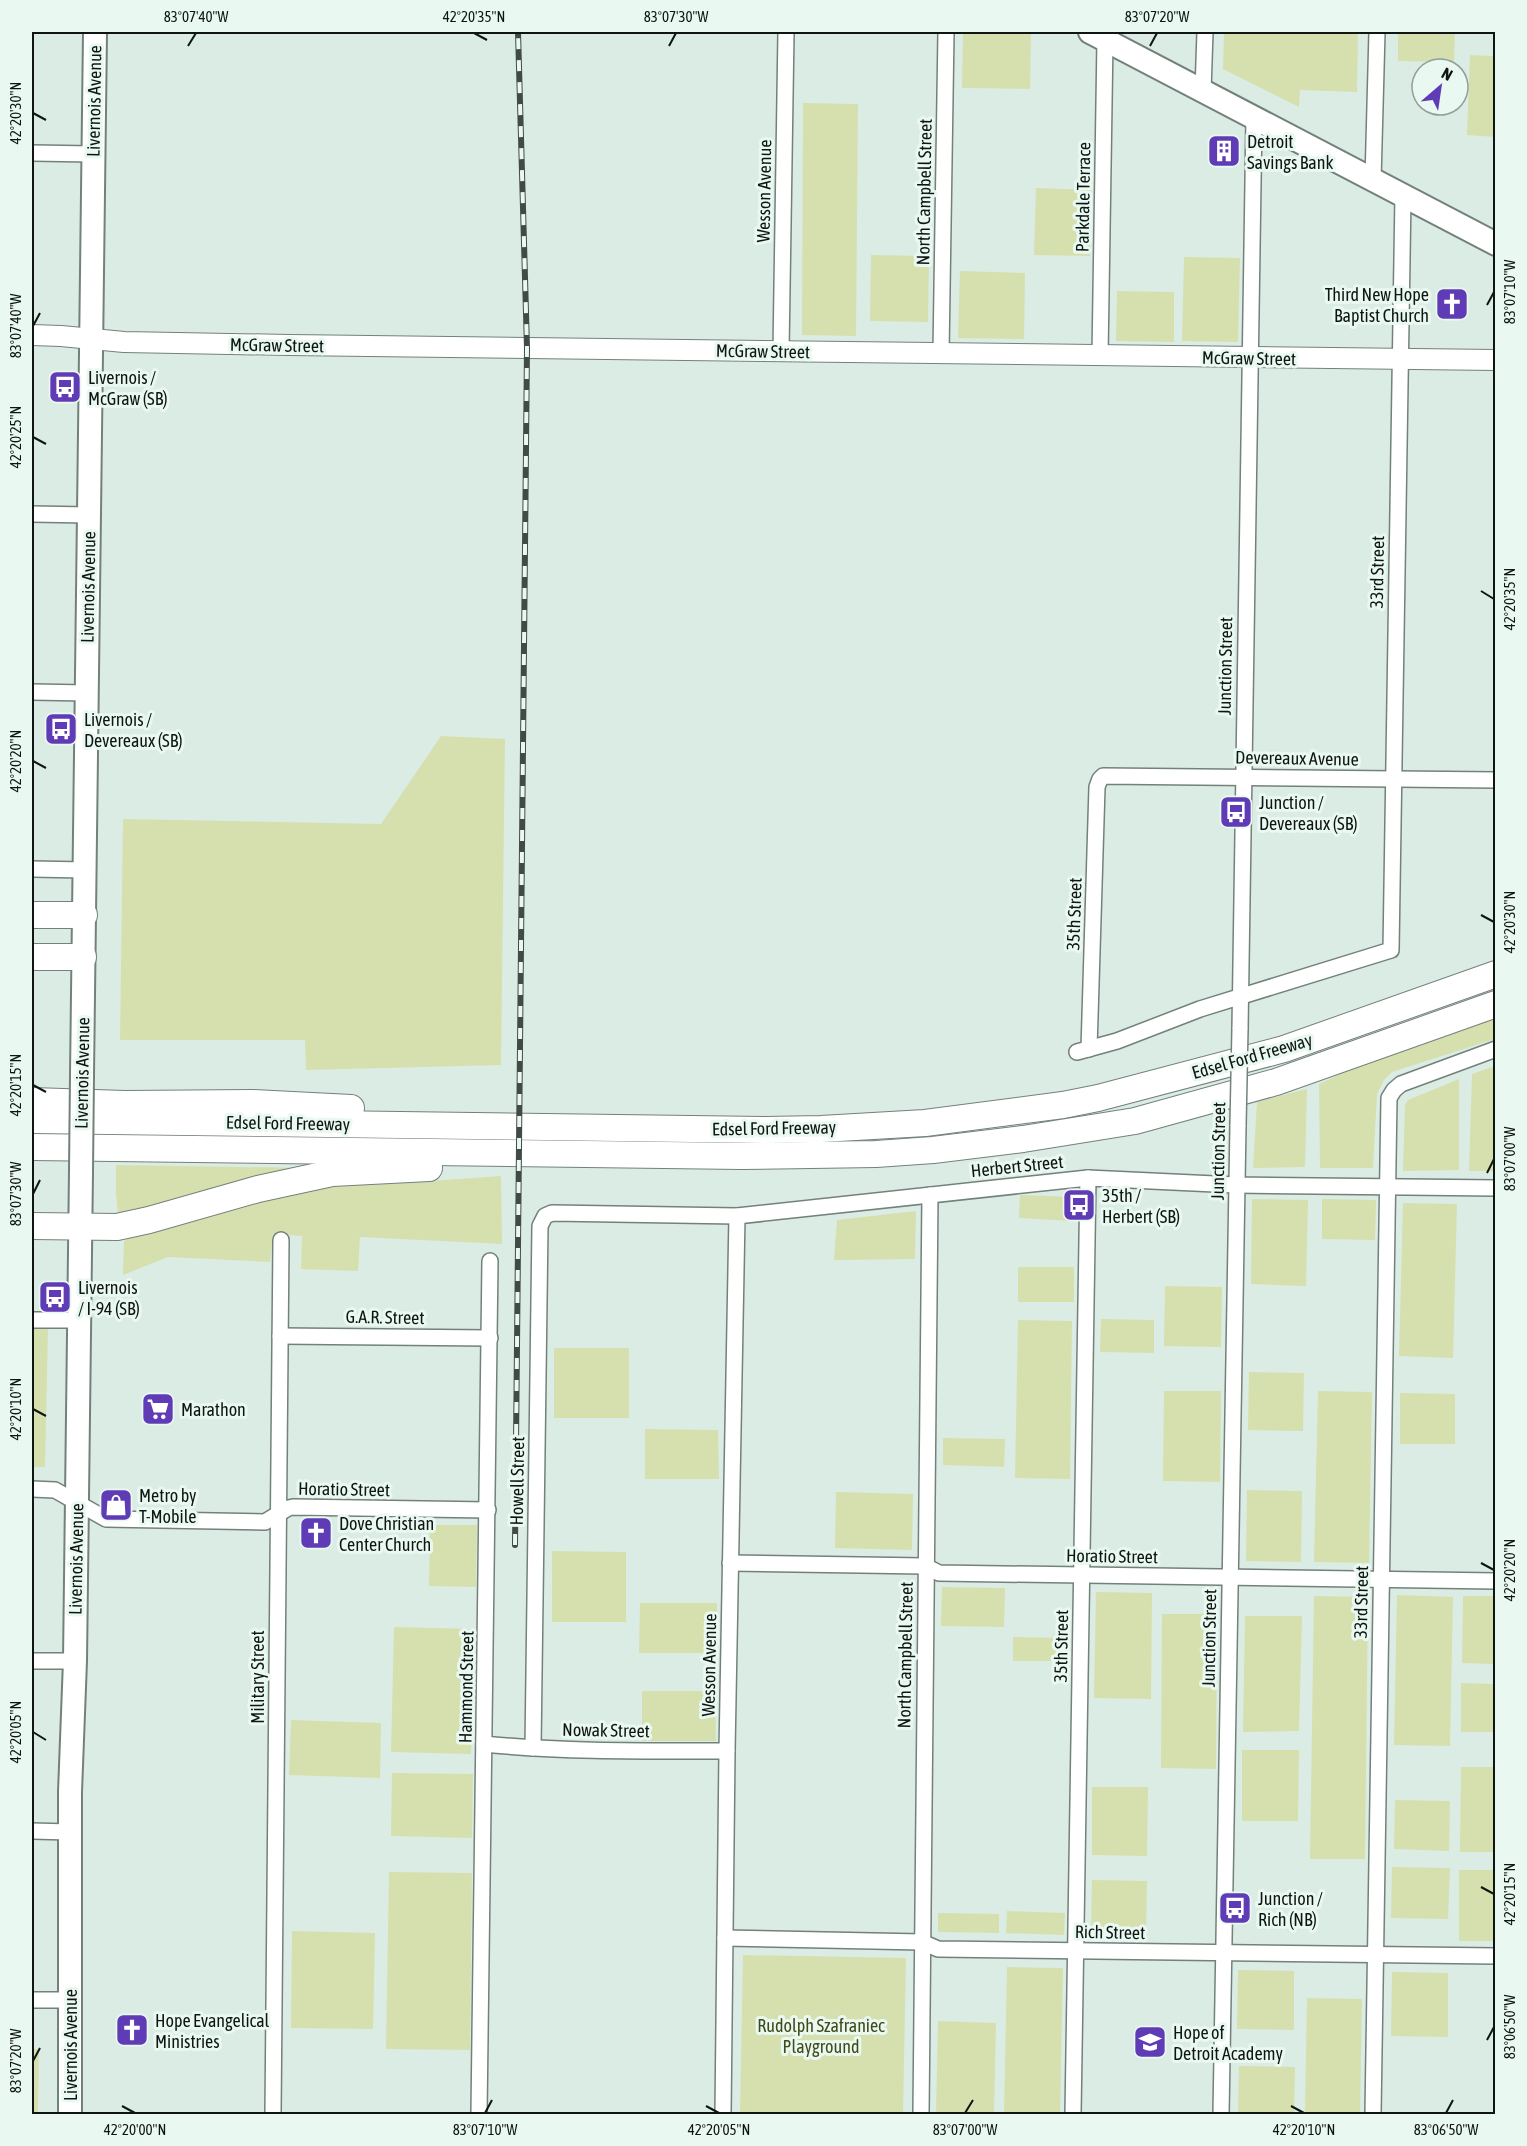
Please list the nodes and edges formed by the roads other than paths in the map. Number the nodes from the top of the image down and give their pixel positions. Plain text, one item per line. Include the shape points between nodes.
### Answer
1 (95, 32) edge
2 (786, 32) edge
3 (946, 32) edge
4 (1205, 32) edge
5 (1377, 32) edge
6 (1098, 36) edge
7 (1203, 91) junction
8 (1254, 117) junction
9 (32, 153) edge
10 (93, 154) junction
11 (1373, 180) junction
12 (1403, 195) junction
13 (1496, 244) edge
14 (32, 335) edge
15 (91, 339) junction
16 (781, 351) junction
17 (941, 353) junction
18 (1100, 356) junction
19 (1250, 357) junction
20 (1400, 359) junction
21 (1496, 360) edge
22 (32, 514) edge
23 (89, 515) junction
24 (32, 692) edge
25 (87, 693) junction
26 (1243, 777) junction
27 (1100, 779) joint
28 (1394, 779) junction
29 (1496, 780) edge
30 (32, 869) edge
31 (85, 870) junction
32 (32, 915) edge
33 (84, 915) junction
34 (32, 957) edge
35 (83, 957) junction
36 (1496, 958) edge
37 (1496, 974) edge
38 (1239, 997) junction
39 (1420, 1000) junction
40 (1496, 1004) edge
41 (1496, 1049) edge
42 (32, 1101) edge
43 (32, 1120) edge
44 (551, 1126) junction
45 (32, 1147) edge
46 (594, 1155) junction
47 (1088, 1178) junction
48 (1236, 1185) junction
49 (1388, 1187) junction
50 (1496, 1188) edge
51 (930, 1195) junction
52 (545, 1216) joint
53 (737, 1216) junction
54 (80, 1220) junction
55 (32, 1226) edge
56 (280, 1240) dead end
57 (490, 1261) dead end
58 (32, 1320) edge
59 (79, 1320) junction
60 (280, 1336) junction
61 (490, 1338) junction
62 (32, 1489) edge
63 (77, 1502) junction
64 (488, 1510) junction
65 (278, 1514) junction
66 (730, 1563) junction
67 (926, 1566) junction
68 (1081, 1575) junction
69 (1230, 1577) junction
70 (1381, 1579) junction
71 (1496, 1581) edge
72 (32, 1661) edge
73 (75, 1661) junction
74 (484, 1744) junction
75 (533, 1748) junction
76 (727, 1751) junction
77 (32, 1832) edge
78 (70, 1832) junction
79 (725, 1938) junction
80 (921, 1942) junction
81 (1075, 1951) junction
82 (1224, 1953) junction
83 (1375, 1955) junction
84 (1496, 1956) edge
85 (32, 2000) edge
86 (71, 2000) junction
87 (70, 2115) edge
88 (273, 2115) edge
89 (479, 2115) edge
90 (723, 2115) edge
91 (921, 2115) edge
92 (1072, 2115) edge
93 (1221, 2115) edge
94 (1373, 2115) edge

1 - 10 main road, Livernois Avenue
2 - 16 street, Wesson Avenue
3 - 17 street, North Campbell Street
4 - 7 street
5 - 11 street
6 - 7 main road
6 - 18 street, Parkdale Terrace
7 - 8 main road
8 - 11 main road
8 - 19 street, Junction Street
9 - 10 street
10 - 15 main road, Livernois Avenue
11 - 12 main road
12 - 13 main road
12 - 20 street, 33rd Street
14 - 15 street, McGraw Street
15 - 16 street, McGraw Street
15 - 23 main road, Livernois Avenue
16 - 17 street, McGraw Street
17 - 18 street, McGraw Street
18 - 19 street, McGraw Street
19 - 20 street, McGraw Street
19 - 26 street, Junction Street
20 - 21 street, McGraw Street
20 - 28 street, 33rd Street
22 - 23 street
23 - 25 main road, Livernois Avenue
24 - 25 street
25 - 31 main road, Livernois Avenue
26 - 27 street, Devereaux Avenue via 1108,775
26 - 28 street, Devereaux Avenue
26 - 38 street, Junction Street
27 - 38 street, 35th Street via 1083,1051
28 - 29 street, Devereaux Avenue
28 - 38 street, 33rd Street via 1391,950
30 - 31 street
31 - 33 main road, Livernois Avenue
32 - 33 highway
33 - 35 main road, Livernois Avenue
34 - 35 highway
35 - 54 main road, Livernois Avenue, bridge
36 - 39 highway via 1457,975
37 - 39 highway, Edsel Ford Freeway
38 - 48 street, Junction Street, bridge
39 - 44 highway, Edsel Ford Freeway via 1260,1056 1063,1105 925,1123 821,1129
40 - 46 highway, Edsel Ford Freeway via 1276,1082 1136,1121 1012,1140 876,1154
41 - 49 street, 33rd Street via 1394,1090 1389,1098
42 - 44 highway via 253,1102 480,1113
43 - 44 highway, Edsel Ford Freeway
45 - 46 highway, Edsel Ford Freeway
46 - 54 highway via 553,1163 332,1173 117,1227
47 - 48 street, Herbert Street
47 - 51 street, Herbert Street
47 - 68 street, 35th Street
48 - 49 street, Herbert Street
48 - 69 street, Junction Street
49 - 50 street, Herbert Street
49 - 70 street, 33rd Street
51 - 53 street, Herbert Street
51 - 67 street, North Campbell Street
52 - 53 street, Herbert Street
52 - 75 street, Howell Street via 540,1226
53 - 66 street, Wesson Avenue
54 - 55 highway
54 - 59 main road, Livernois Avenue
56 - 60 street, Military Street
57 - 61 street, Hammond Street
58 - 59 street
59 - 63 main road, Livernois Avenue
60 - 61 street, G.A.R. Street
60 - 65 street, Military Street
61 - 64 street, Hammond Street
62 - 63 street, Horatio Street via 55,1490
63 - 65 street, Horatio Street via 106,1519 265,1522
63 - 73 main road, Livernois Avenue
64 - 65 street, Horatio Street via 293,1507
64 - 74 street, Hammond Street
65 - 88 street, Military Street
66 - 67 street, Horatio Street
66 - 76 street, Wesson Avenue
67 - 68 street, Horatio Street via 939,1573
67 - 80 street, North Campbell Street
68 - 69 street, Horatio Street
68 - 81 street, 35th Street
69 - 70 street, Horatio Street
69 - 82 street, Junction Street
70 - 71 street, Horatio Street
70 - 83 street, 33rd Street
72 - 73 street
73 - 78 main road, Livernois Avenue
74 - 75 street, Nowak Street
74 - 89 street, Hammond Street
75 - 76 street, Nowak Street
76 - 79 street, Wesson Avenue
77 - 78 street
78 - 86 main road, Livernois Avenue
79 - 80 street, Rich Street
79 - 90 street, Wesson Avenue
80 - 81 street, Rich Street via 938,1949
80 - 91 street, North Campbell Street
81 - 82 street, Rich Street
81 - 92 street, 35th Street
82 - 83 street, Rich Street
82 - 93 street, Junction Street
83 - 84 street, Rich Street
83 - 94 street, 33rd Street
85 - 86 street
86 - 87 main road, Livernois Avenue

